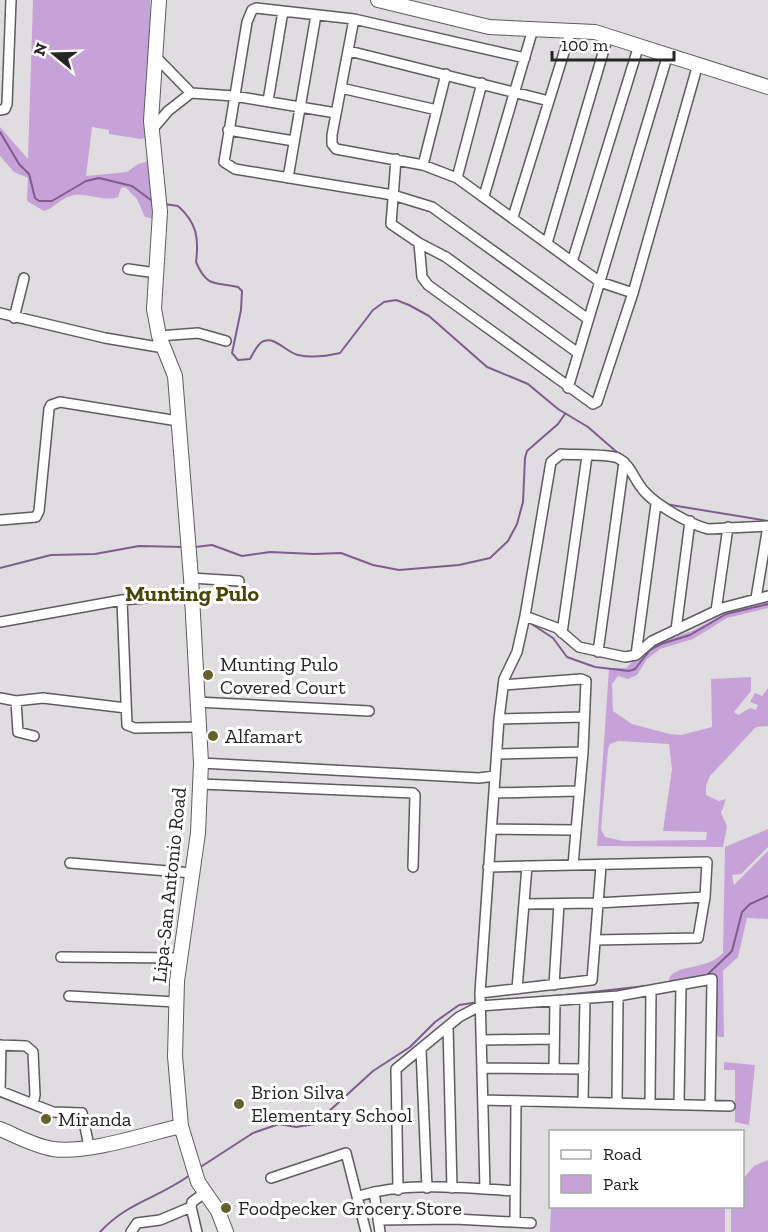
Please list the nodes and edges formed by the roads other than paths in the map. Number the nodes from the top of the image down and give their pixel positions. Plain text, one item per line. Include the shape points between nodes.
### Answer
1 (11, 0) edge
2 (159, 0) edge
3 (378, 0) edge
4 (283, 11) junction
5 (316, 15) junction
6 (354, 19) junction
7 (533, 29) junction
8 (570, 30) junction
9 (608, 36) junction
10 (639, 45) junction
11 (349, 51) junction
12 (668, 54) junction
13 (154, 55) junction
14 (525, 58) junction
15 (698, 64) junction
16 (446, 74) junction
17 (482, 83) junction
18 (768, 87) edge
19 (341, 88) junction
20 (515, 91) junction
21 (191, 93) junction
22 (234, 96) junction
23 (549, 100) junction
24 (268, 101) junction
25 (300, 106) junction
26 (0, 110) edge
27 (437, 110) junction
28 (336, 114) junction
29 (228, 130) junction
30 (151, 131) junction
31 (294, 141) junction
32 (396, 159) junction
33 (423, 165) junction
34 (288, 178) junction
35 (457, 178) junction
36 (393, 195) junction
37 (484, 196) junction
38 (513, 217) junction
39 (420, 243) junction
40 (547, 243) junction
41 (572, 262) junction
42 (128, 269) dead end
43 (156, 273) junction
44 (24, 278) dead end
45 (600, 282) junction
46 (633, 293) junction
47 (0, 313) edge
48 (14, 318) junction
49 (588, 319) junction
50 (161, 342) junction
51 (226, 342) dead end
52 (578, 353) junction
53 (568, 388) junction
54 (178, 421) junction
55 (587, 456) junction
56 (624, 462) junction
57 (656, 504) junction
58 (0, 520) edge
59 (690, 522) junction
60 (728, 527) junction
61 (191, 578) junction
62 (239, 581) dead end
63 (191, 594) junction
64 (768, 596) edge
65 (756, 598) junction
66 (122, 600) junction
67 (716, 611) junction
68 (525, 616) junction
69 (0, 622) edge
70 (676, 630) junction
71 (562, 633) junction
72 (598, 652) junction
73 (636, 655) junction
74 (503, 685) junction
75 (0, 698) edge
76 (16, 701) junction
77 (197, 702) junction
78 (126, 708) junction
79 (369, 711) dead end
80 (584, 717) junction
81 (499, 719) junction
82 (199, 728) junction
83 (34, 736) dead end
84 (583, 752) junction
85 (497, 754) junction
86 (201, 764) junction
87 (495, 776) junction
88 (200, 784) junction
89 (578, 791) junction
90 (494, 793) junction
91 (492, 829) junction
92 (574, 830) junction
93 (70, 862) dead end
94 (573, 865) junction
95 (527, 866) junction
96 (601, 866) junction
97 (413, 867) dead end
98 (488, 867) junction
99 (192, 873) junction
100 (705, 897) junction
101 (597, 903) junction
102 (524, 904) junction
103 (559, 904) junction
104 (595, 940) junction
105 (61, 957) dead end
106 (180, 958) junction
107 (554, 985) junction
108 (681, 986) junction
109 (517, 989) junction
110 (651, 991) junction
111 (69, 996) dead end
112 (618, 996) junction
113 (585, 999) junction
114 (480, 1000) junction
115 (555, 1001) junction
116 (176, 1002) junction
117 (448, 1026) junction
118 (554, 1039) junction
119 (481, 1040) junction
120 (0, 1045) edge
121 (421, 1050) junction
122 (482, 1068) junction
123 (554, 1069) junction
124 (584, 1069) junction
125 (0, 1091) edge
126 (483, 1100) junction
127 (516, 1101) junction
128 (583, 1102) junction
129 (617, 1103) junction
130 (33, 1104) junction
131 (650, 1104) junction
132 (679, 1104) junction
133 (710, 1105) junction
134 (730, 1106) dead end
135 (181, 1126) junction
136 (0, 1129) edge
137 (89, 1146) junction
138 (271, 1178) dead end
139 (202, 1187) junction
140 (427, 1188) junction
141 (452, 1188) junction
142 (485, 1189) junction
143 (398, 1190) junction
144 (515, 1191) junction
145 (374, 1192) junction
146 (359, 1196) junction
147 (191, 1207) junction
148 (160, 1220) junction
149 (378, 1220) junction
150 (515, 1221) junction
151 (531, 1223) dead end
152 (131, 1232) edge
153 (162, 1232) edge
154 (197, 1232) edge
155 (226, 1232) edge
156 (366, 1232) edge
157 (380, 1232) edge

1 - 26 street via 7,104
2 - 13 main road, Lipa-San Antonio Road
3 - 7 main road via 471,24
4 - 5 street
4 - 22 street via 256,8 249,15
4 - 24 street
5 - 6 street
5 - 25 street
6 - 11 street
6 - 14 street
7 - 8 main road
7 - 14 street
8 - 9 main road
8 - 23 street
9 - 10 main road
9 - 40 street
10 - 12 main road
10 - 41 street
11 - 16 street
11 - 19 street
12 - 15 main road
12 - 45 street
13 - 21 street
13 - 30 main road, Lipa-San Antonio Road
14 - 20 street
15 - 18 main road
15 - 46 street
16 - 17 street
16 - 27 street
17 - 20 street
17 - 35 street
19 - 27 street
19 - 28 street
20 - 23 street
20 - 37 street
21 - 22 street
21 - 30 street
22 - 24 street
22 - 29 street
23 - 38 street
24 - 25 street
25 - 28 street
25 - 31 street
27 - 33 street
28 - 32 street via 332,144 336,149
29 - 31 street
29 - 34 street via 223,157 228,166
30 - 43 main road, Lipa-San Antonio Road via 160,212
31 - 34 street
32 - 33 street
32 - 36 street
33 - 35 street
34 - 36 street
35 - 37 street
36 - 39 street via 391,224
36 - 49 street via 441,212
37 - 38 street
38 - 40 street
39 - 52 street via 446,257
39 - 53 street via 420,268 428,285
40 - 41 street
41 - 45 street
42 - 43 street
43 - 50 main road, Lipa-San Antonio Road via 154,309
44 - 48 street
45 - 46 street
45 - 49 street
46 - 53 street via 597,402 588,402
47 - 48 street
48 - 50 street via 105,338
49 - 52 street
50 - 51 street via 198,333
50 - 54 main road, Lipa-San Antonio Road via 174,370
52 - 53 street
54 - 58 street via 60,402 51,405 39,511 29,519
54 - 61 main road, Lipa-San Antonio Road
55 - 56 street via 614,457
55 - 68 street via 561,454 551,462
55 - 71 street
56 - 57 street
56 - 72 street
57 - 59 street
57 - 73 street
59 - 60 street via 708,529
59 - 70 street
60 - 65 street via 768,526
60 - 67 street
61 - 62 street
61 - 63 main road, Lipa-San Antonio Road
63 - 66 street
63 - 77 main road, Lipa-San Antonio Road
64 - 65 street
65 - 67 street
66 - 69 street
66 - 78 street
67 - 70 street
68 - 71 street via 552,625
68 - 74 street via 517,652
70 - 73 street via 652,641
71 - 72 street via 579,647
72 - 73 street via 620,657
74 - 80 street via 585,679
74 - 81 street
75 - 76 street
76 - 78 street via 43,698
76 - 83 street via 18,732
77 - 79 street
77 - 82 main road, Lipa-San Antonio Road
78 - 82 street via 127,725 135,728
80 - 81 street
80 - 84 street
81 - 85 street
82 - 86 main road, Lipa-San Antonio Road
84 - 85 street
84 - 89 street
85 - 87 street
86 - 87 street
86 - 88 main road, Lipa-San Antonio Road
87 - 90 street
88 - 97 street via 412,793
88 - 99 main road, Lipa-San Antonio Road
89 - 90 street
89 - 92 street
90 - 91 street
91 - 92 street
91 - 98 street
92 - 94 street
93 - 99 street
94 - 95 street
94 - 96 street
95 - 98 street
95 - 102 street
96 - 100 street via 706,862
96 - 101 street
98 - 114 street
99 - 106 main road, Lipa-San Antonio Road
100 - 101 street
100 - 104 street via 697,938
101 - 103 street
101 - 104 street
102 - 103 street
102 - 109 street
103 - 107 street
104 - 107 street via 592,980
105 - 106 street
106 - 116 main road, Lipa-San Antonio Road
107 - 109 street
108 - 110 street
108 - 132 street
108 - 133 street via 712,979
109 - 114 street
110 - 112 street
110 - 131 street
111 - 116 street
112 - 113 street
112 - 129 street
113 - 115 street
113 - 124 street
114 - 115 street
114 - 117 street
114 - 119 street
115 - 118 street
116 - 135 main road, Lipa-San Antonio Road via 175,1056
117 - 121 street
117 - 141 street
118 - 119 street
118 - 123 street
119 - 122 street
120 - 125 street
120 - 130 street via 26,1046 33,1052
121 - 140 street
121 - 143 street via 401,1062 395,1074
122 - 123 street
122 - 126 street
123 - 124 street
124 - 128 street
125 - 130 street
126 - 127 street
126 - 142 street
127 - 128 street
127 - 144 street
128 - 129 street
129 - 131 street
130 - 137 street via 56,1112 82,1113
131 - 132 street
132 - 133 street
133 - 134 street
135 - 137 main road
135 - 139 main road, Lipa-San Antonio Road
136 - 137 main road via 49,1148
138 - 146 street via 346,1153
139 - 147 street
139 - 155 main road, Lipa-San Antonio Road via 218,1210
140 - 141 street
140 - 143 street
141 - 142 street
142 - 144 street
143 - 145 street
144 - 150 street
145 - 146 street
145 - 149 street
146 - 156 street
147 - 148 street
147 - 154 street
148 - 152 street via 137,1223
148 - 153 street
149 - 150 street
149 - 157 street
150 - 151 street

